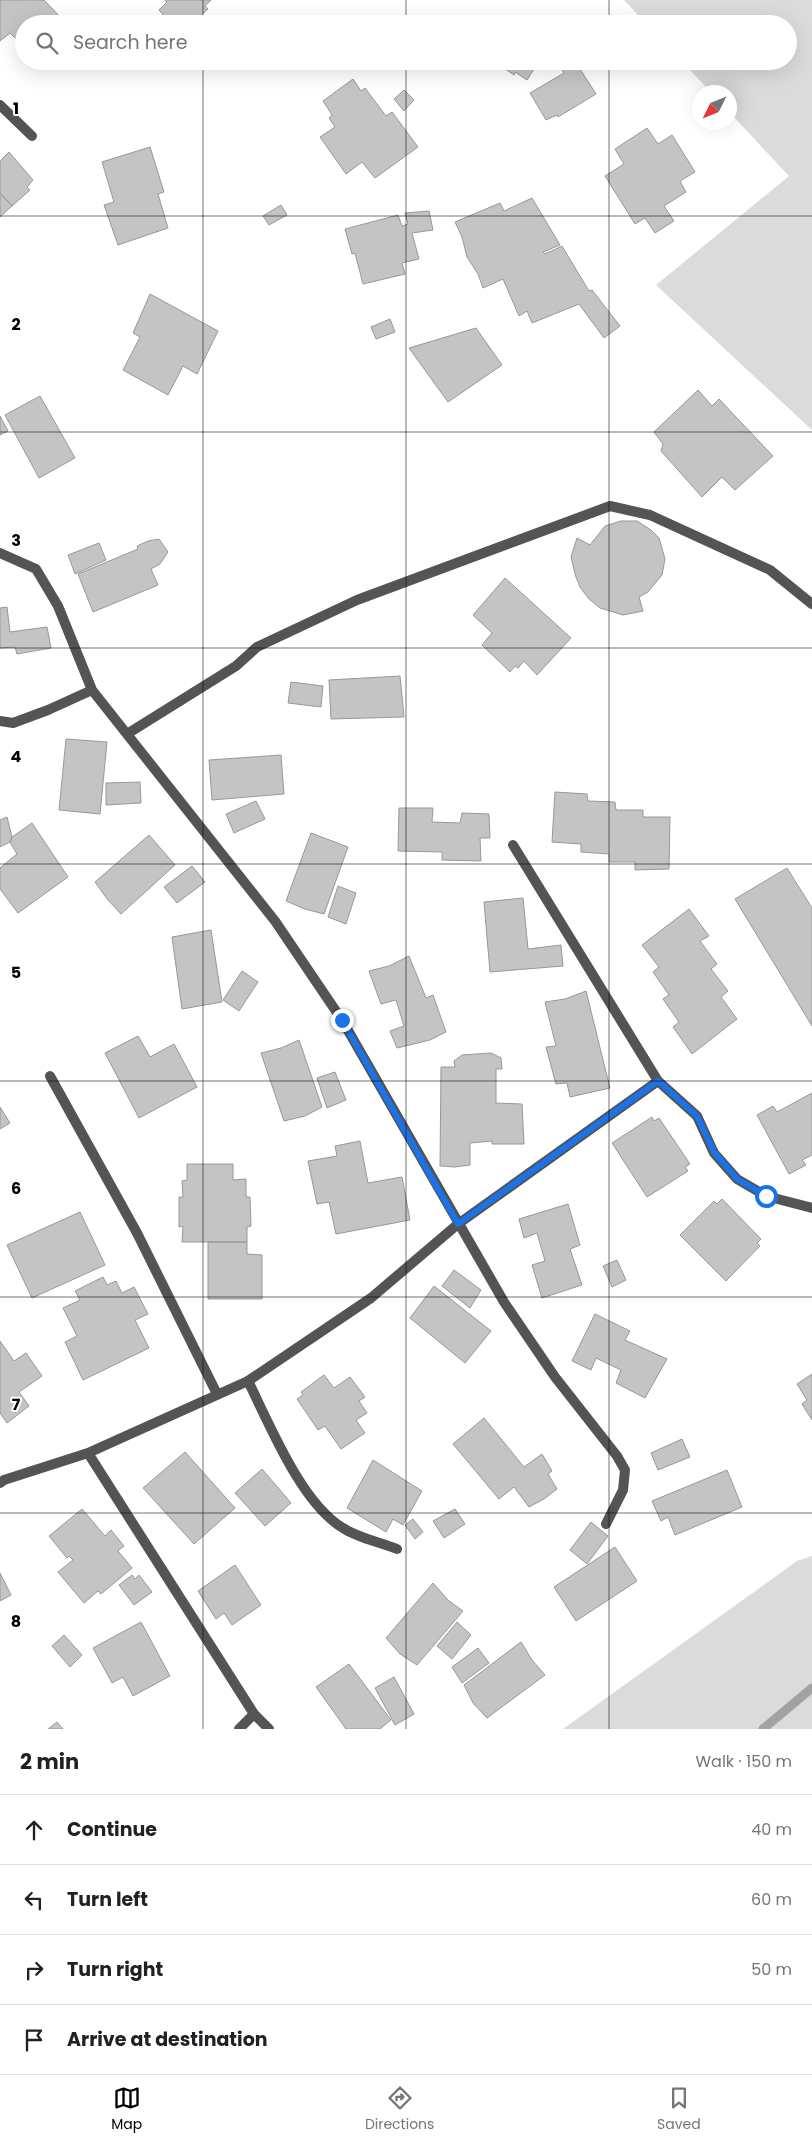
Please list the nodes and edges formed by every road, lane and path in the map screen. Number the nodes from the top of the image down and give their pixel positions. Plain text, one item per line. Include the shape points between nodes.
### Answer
1 (0, 104) edge
2 (32, 136) dead end
3 (0, 553) edge
4 (812, 604) edge
5 (92, 690) junction
6 (0, 722) edge
7 (127, 734) junction
8 (513, 845) dead end
9 (50, 1076) dead end
10 (658, 1081) junction
11 (812, 1208) edge
12 (458, 1224) junction
13 (248, 1381) junction
14 (217, 1394) junction
15 (88, 1453) junction
16 (0, 1483) edge
17 (606, 1524) dead end
18 (397, 1549) dead end
19 (254, 1714) junction
20 (239, 1729) edge
21 (269, 1729) edge

1 - 2 street
3 - 5 street via 36,569 58,606
4 - 7 street via 770,570 650,515 610,506 357,600 257,647 236,666
5 - 6 street via 12,723
5 - 7 street
7 - 12 street via 281,929 342,1020
8 - 10 street
9 - 14 street via 137,1233
10 - 11 street via 697,1116 714,1152 737,1179 766,1196
10 - 12 street
12 - 13 street via 371,1298
12 - 17 street via 504,1302 555,1378 625,1470 623,1490
13 - 14 street
13 - 18 street via 288,1461 319,1509 344,1529
14 - 15 street
15 - 16 street
15 - 19 street
19 - 20 street
19 - 21 street

